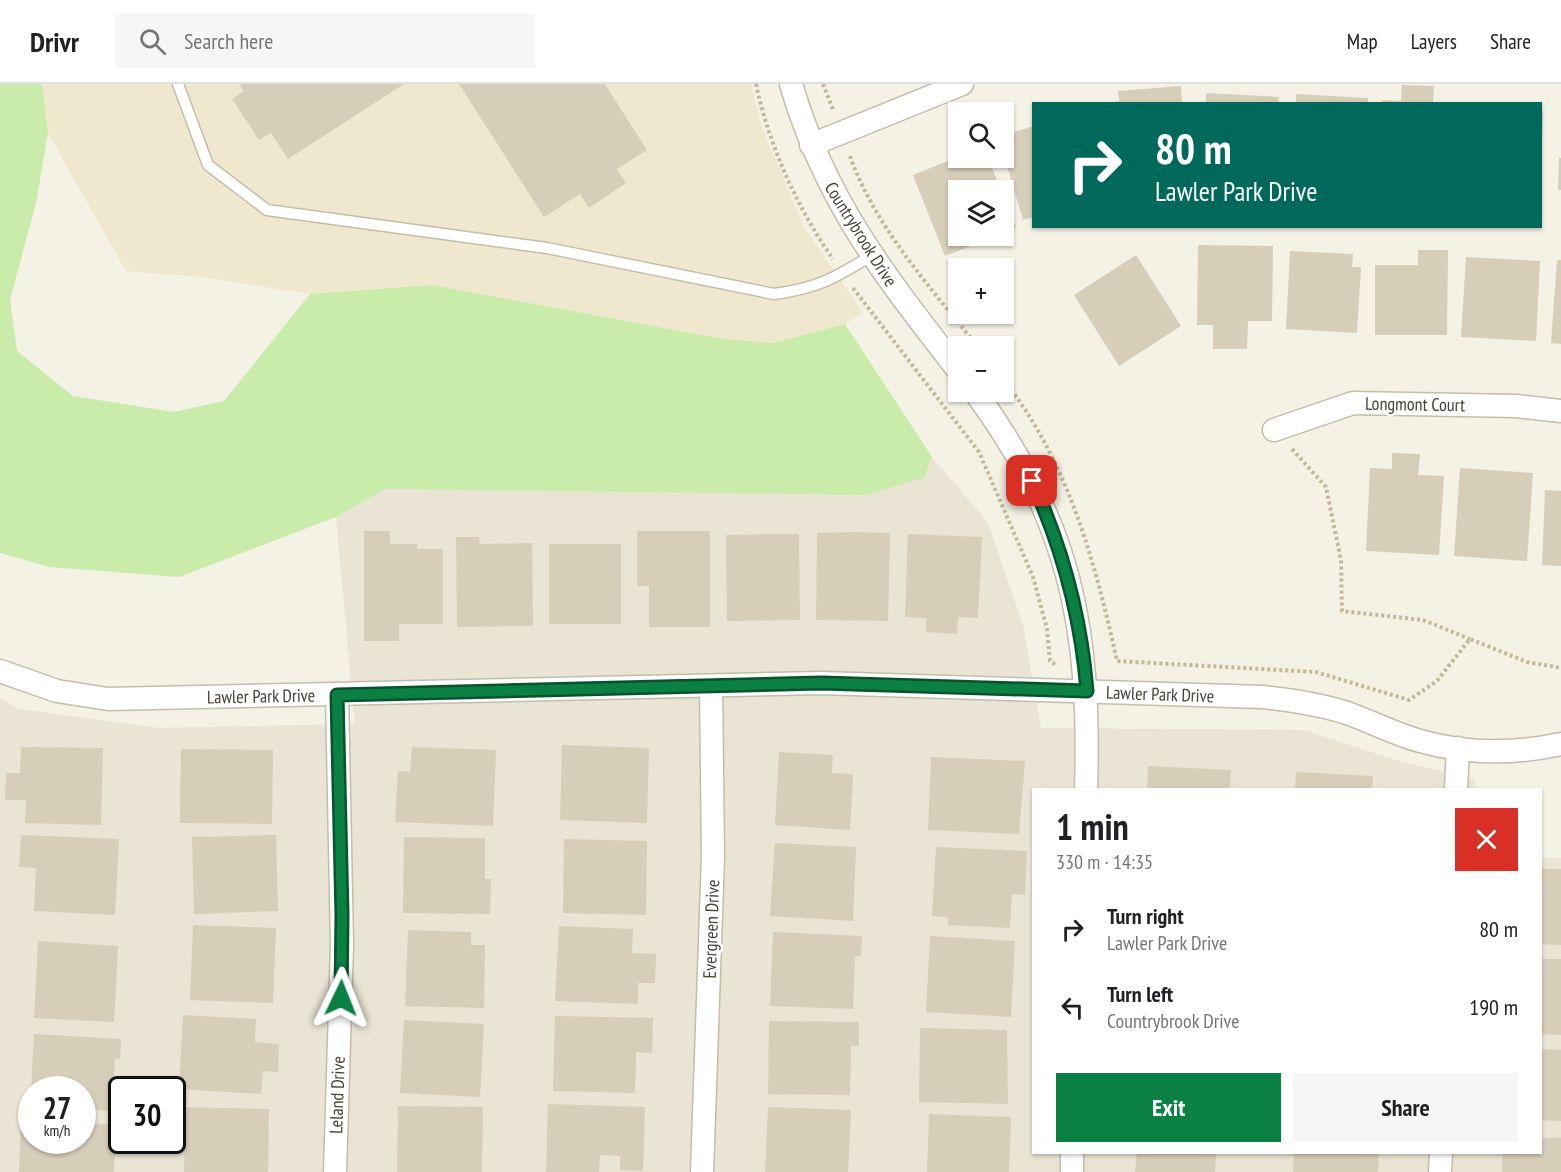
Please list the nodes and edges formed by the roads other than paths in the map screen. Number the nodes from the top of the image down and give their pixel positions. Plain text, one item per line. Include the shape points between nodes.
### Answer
1 (178, 84) edge
2 (791, 84) edge
3 (962, 84) edge
4 (811, 145) junction
5 (871, 256) junction
6 (948, 357) edge
7 (982, 402) edge
8 (1561, 411) edge
9 (1274, 430) road end
10 (0, 671) edge
11 (711, 686) junction
12 (1087, 691) junction
13 (337, 695) junction
14 (1561, 744) edge
15 (1458, 748) junction
16 (1086, 788) edge
17 (1456, 788) edge
18 (1072, 1154) edge
19 (1441, 1154) edge
20 (334, 1172) edge
21 (702, 1172) edge
22 (1072, 1172) edge
23 (1440, 1172) edge

1 - 5 lane via 208,165 267,210 547,248 774,294 807,290
2 - 4 street, Countrybrook Drive
3 - 4 street
4 - 5 street, Countrybrook Drive via 848,220
5 - 6 street, Countrybrook Drive
7 - 12 street via 1015,449 1057,540 1078,619
8 - 9 street, Longmont Court via 1516,406 1353,403
10 - 13 street, Lawler Park Drive via 57,691 108,699
11 - 12 street, Lawler Park Drive via 873,683
11 - 13 street, Lawler Park Drive
11 - 21 street, Evergreen Drive via 714,856
12 - 15 street, Lawler Park Drive via 1291,700 1347,713 1422,741
12 - 16 street
13 - 20 street, Leland Drive via 342,945
14 - 15 street, Lawler Park Drive via 1516,751
15 - 17 street
18 - 22 street
19 - 23 street

